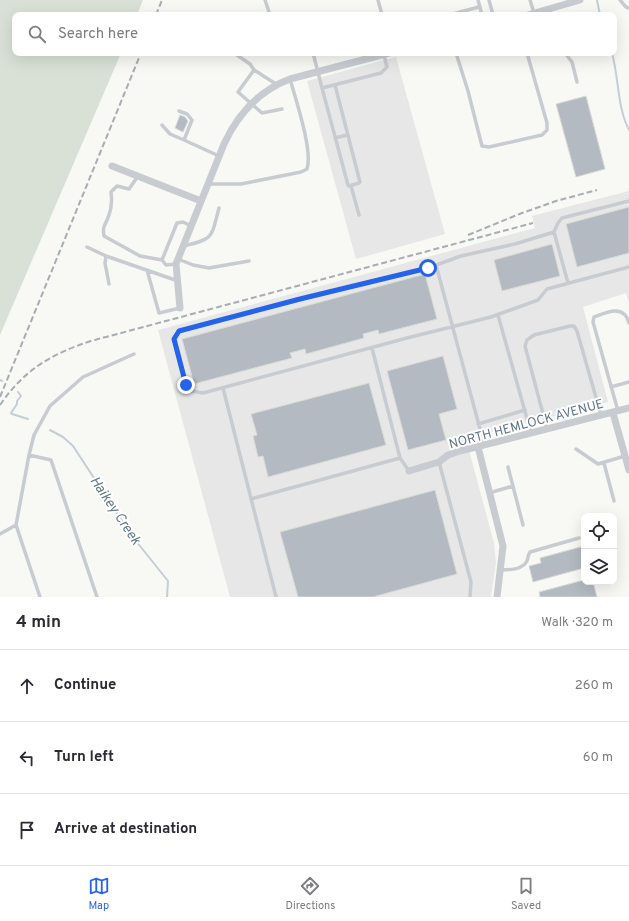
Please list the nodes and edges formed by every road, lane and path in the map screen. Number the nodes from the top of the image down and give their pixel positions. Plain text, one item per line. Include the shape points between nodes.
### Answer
1 (265, 0) edge
2 (378, 0) edge
3 (478, 0) edge
4 (490, 0) edge
5 (530, 0) edge
6 (580, 0) edge
7 (620, 0) edge
8 (479, 7) junction
9 (629, 8) edge
10 (269, 12) edge
11 (381, 12) edge
12 (460, 12) edge
13 (481, 12) edge
14 (492, 12) edge
15 (531, 12) edge
16 (548, 12) edge
17 (238, 56) edge
18 (314, 56) edge
19 (379, 56) edge
20 (387, 56) edge
21 (457, 56) edge
22 (528, 56) edge
23 (568, 56) edge
24 (254, 70) junction
25 (318, 72) junction
26 (290, 79) junction
27 (577, 82) dead end
28 (276, 84) junction
29 (335, 85) junction
30 (322, 88) junction
31 (252, 102) junction
32 (282, 109) dead end
33 (179, 111) dead end
34 (162, 125) dead end
35 (347, 135) junction
36 (335, 138) junction
37 (184, 140) junction
38 (219, 156) junction
39 (112, 166) dead end
40 (138, 176) junction
41 (208, 184) junction
42 (351, 186) junction
43 (201, 201) junction
44 (629, 201) edge
45 (219, 208) dead end
46 (359, 215) dead end
47 (191, 226) junction
48 (554, 232) junction
49 (183, 246) junction
50 (87, 247) dead end
51 (106, 256) junction
52 (162, 260) junction
53 (177, 261) junction
54 (249, 261) dead end
55 (436, 265) junction
56 (629, 267) edge
57 (147, 270) junction
58 (178, 281) junction
59 (568, 283) junction
60 (109, 284) dead end
61 (180, 308) joint
62 (498, 315) junction
63 (629, 323) edge
64 (452, 327) junction
65 (372, 348) junction
66 (134, 354) dead end
67 (629, 382) edge
68 (611, 387) junction
69 (223, 388) junction
70 (629, 408) edge
71 (525, 410) junction
72 (615, 412) junction
73 (601, 415) junction
74 (478, 424) junction
75 (547, 429) junction
76 (531, 433) junction
77 (481, 446) junction
78 (576, 449) dead end
79 (29, 455) junction
80 (625, 456) junction
81 (400, 458) junction
82 (439, 462) junction
83 (604, 463) junction
84 (508, 467) dead end
85 (629, 470) edge
86 (409, 471) joint
87 (513, 486) junction
88 (489, 492) junction
89 (251, 498) junction
90 (614, 501) dead end
91 (16, 525) junction
92 (523, 525) dead end
93 (0, 534) edge
94 (579, 538) dead end
95 (500, 570) junction
96 (40, 597) edge
97 (97, 597) edge
98 (276, 597) edge
99 (470, 597) edge
100 (496, 597) edge

1 - 10 lane
2 - 11 lane
3 - 8 lane
4 - 14 lane
5 - 15 lane
6 - 16 street
7 - 9 lane
8 - 12 lane
8 - 13 lane
17 - 24 lane
18 - 25 lane
19 - 25 street
20 - 29 lane via 387,67 381,73
21 - 22 lane via 482,146 489,147 542,135 547,130 547,122
23 - 27 lane
24 - 28 lane
24 - 31 lane via 238,92
25 - 26 street
25 - 30 lane
26 - 28 street
26 - 41 lane via 308,147 307,169 240,184
28 - 31 street
29 - 30 lane
29 - 35 lane
30 - 36 lane
31 - 32 lane via 262,113
31 - 38 street via 240,115
33 - 37 lane via 187,114 192,120
34 - 37 lane via 170,134
35 - 36 lane
35 - 42 lane via 360,182
36 - 42 lane via 348,185
37 - 38 lane
38 - 41 street
39 - 40 street
40 - 43 street
40 - 52 lane via 129,189 117,186 111,192 109,216 102,228 104,236 140,256
41 - 43 street
42 - 46 lane
43 - 47 street
44 - 48 lane via 562,218
45 - 49 lane via 210,237 202,242
47 - 49 street
47 - 52 lane via 182,222 177,223
48 - 55 lane
48 - 59 lane
49 - 53 street
50 - 51 lane
51 - 57 lane
51 - 60 lane
52 - 53 lane via 166,265
53 - 54 lane via 209,268
53 - 58 street
55 - 64 lane
55 - 69 lane via 179,331 174,339 186,385 192,391 203,393
56 - 59 lane
57 - 58 lane
57 - 61 lane via 159,313
58 - 61 street
59 - 62 lane via 547,289 538,300
62 - 64 lane
62 - 71 lane
63 - 68 lane via 624,313 617,311 594,317 593,322
64 - 65 lane
64 - 74 lane
65 - 69 lane
65 - 81 lane
66 - 79 lane via 83,377 50,406 34,435
67 - 68 lane
68 - 72 lane
69 - 89 lane
70 - 72 street, NORTH HEMLOCK AVENUE
71 - 74 lane
71 - 76 lane
72 - 73 street, NORTH HEMLOCK AVENUE
72 - 80 street
73 - 75 street, NORTH HEMLOCK AVENUE
73 - 75 lane via 578,331 574,326 534,334 525,346
74 - 77 lane
75 - 76 street, NORTH HEMLOCK AVENUE
76 - 77 street, NORTH HEMLOCK AVENUE
77 - 82 street, NORTH HEMLOCK AVENUE via 448,455
77 - 88 street
78 - 83 lane via 598,464
79 - 91 lane
79 - 97 lane via 51,460
80 - 83 lane
80 - 85 street
81 - 86 lane
81 - 89 lane
82 - 86 street, NORTH HEMLOCK AVENUE
82 - 99 lane via 471,582
83 - 90 lane
84 - 87 lane
87 - 88 lane
87 - 92 lane
88 - 95 street via 502,546
89 - 98 lane
91 - 93 lane
91 - 96 lane
94 - 95 lane via 530,552 526,562 519,568
95 - 100 street

